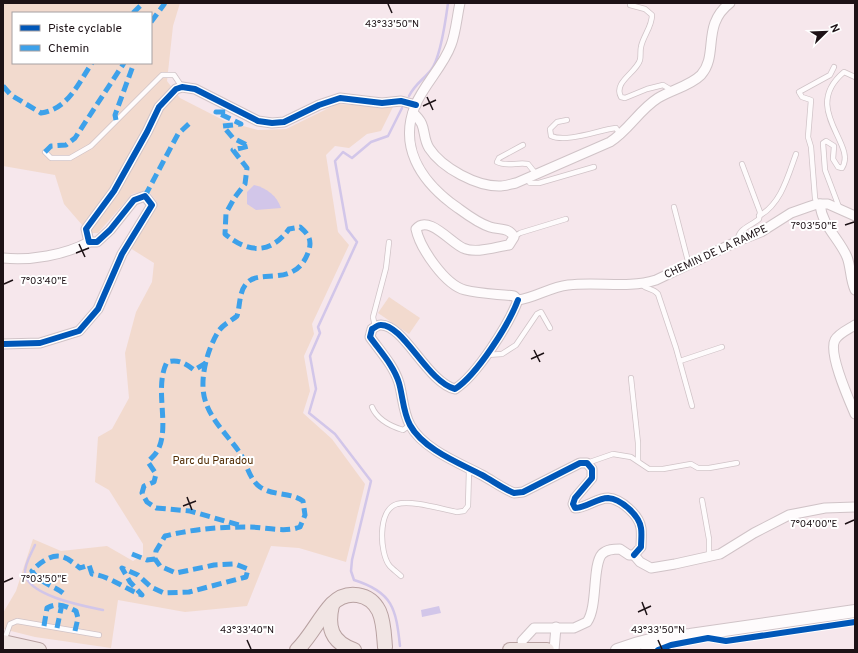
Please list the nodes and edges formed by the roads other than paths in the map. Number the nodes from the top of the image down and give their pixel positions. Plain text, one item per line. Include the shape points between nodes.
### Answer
1 (460, 3) edge
2 (730, 3) edge
3 (630, 5) dead end
4 (834, 67) dead end
5 (855, 76) edge
6 (182, 87) junction
7 (673, 91) junction
8 (414, 109) junction
9 (567, 120) dead end
10 (621, 136) junction
11 (523, 145) dead end
12 (45, 152) dead end
13 (796, 154) dead end
14 (742, 164) dead end
15 (594, 167) dead end
16 (536, 174) junction
17 (526, 178) junction
18 (818, 204) junction
19 (674, 207) dead end
20 (840, 211) junction
21 (760, 216) junction
22 (855, 216) edge
23 (566, 219) dead end
24 (514, 237) junction
25 (738, 241) junction
26 (89, 242) junction
27 (390, 242) dead end
28 (3, 258) edge
29 (689, 265) junction
30 (642, 285) junction
31 (855, 290) edge
32 (518, 300) junction
33 (855, 325) edge
34 (375, 327) junction
35 (550, 328) dead end
36 (3, 344) edge
37 (722, 347) dead end
38 (486, 356) junction
39 (680, 360) junction
40 (631, 378) dead end
41 (692, 406) dead end
42 (372, 407) dead end
43 (855, 414) edge
44 (410, 425) junction
45 (638, 461) junction
46 (588, 463) junction
47 (737, 464) dead end
48 (469, 470) junction
49 (702, 500) dead end
50 (855, 507) edge
51 (634, 555) junction
52 (709, 556) junction
53 (401, 576) dead end
54 (333, 603) junction
55 (855, 611) edge
56 (556, 627) junction
57 (99, 635) dead end
58 (690, 635) junction
59 (522, 641) dead end
60 (3, 642) edge
61 (3, 647) edge
62 (385, 648) dead end
63 (17, 650) edge
64 (40, 650) edge
65 (297, 650) edge
66 (354, 650) edge
67 (510, 650) edge
68 (548, 650) edge
69 (554, 650) edge
70 (617, 650) edge
71 (647, 650) edge

1 - 8 street via 451,45
2 - 7 street via 715,19 706,65 701,74
3 - 7 lane via 652,15 652,22 641,46 640,60 620,86 619,93 625,98 663,86
4 - 18 lane via 830,75 799,92 811,100 808,136 815,198
5 - 20 lane via 844,72 831,88 828,102 828,115 846,156 846,163 842,168 836,165 833,159 834,146 826,141 823,143 825,170
6 - 8 street via 195,89 258,121 272,123 284,122 340,98 382,103 402,101
6 - 12 lane via 174,75 162,75 91,146 70,158 51,158
6 - 26 street via 176,89 159,107 114,191 86,229
7 - 10 street via 648,106
8 - 17 street via 422,120 428,146 436,158 450,169 480,183 500,186
8 - 24 street via 409,124 411,149 418,167 428,182 447,200 475,220 491,227 505,229
9 - 10 lane via 553,125 550,129 551,136 581,136 616,128
10 - 16 street
11 - 16 lane via 499,158 498,162 503,165 519,162 528,164
13 - 21 lane via 784,189
14 - 21 lane
15 - 17 lane via 539,183 530,183
16 - 17 street
18 - 20 street via 828,204
18 - 25 street, CHEMIN DE LA RAMPE via 791,213 761,232
18 - 31 street via 826,225 848,258 850,277
19 - 29 lane
20 - 22 street
21 - 25 lane via 756,222 741,231
23 - 24 lane
24 - 32 street via 509,245 477,250 463,249 432,226 424,224 416,229 418,239 450,282 464,290 514,296
25 - 29 street, CHEMIN DE LA RAMPE
26 - 28 street via 79,247 27,259
26 - 36 street via 97,242 134,200 146,196 152,205 122,254 98,309 79,331 40,343
27 - 34 lane via 373,317
29 - 30 street, CHEMIN DE LA RAMPE
30 - 32 street, CHEMIN DE LA RAMPE via 568,285
30 - 39 lane, CHEMIN DE LA RAMPE via 658,294
32 - 38 street
33 - 43 street via 838,336 834,342 837,367
34 - 38 street via 389,327 447,387 455,389 462,384
34 - 44 street via 370,337 392,367 399,382
35 - 38 lane via 541,312 516,345 502,354
37 - 39 lane
39 - 41 lane, CHEMIN DE LA RAMPE
40 - 45 lane
42 - 44 lane via 380,418 394,427 403,430
44 - 48 street via 433,448
45 - 46 lane via 630,456 613,454
45 - 47 lane via 649,469 691,464 698,468
46 - 48 street via 580,463 523,492 514,493
46 - 51 street via 592,469 592,478 572,504 575,508 580,508 608,498 623,504 634,514 641,526 641,547
48 - 53 lane via 468,506 464,511 396,504 384,518 382,540 389,566
49 - 52 lane via 709,539
50 - 52 street via 825,508 790,515 720,554
51 - 52 street via 651,568
51 - 56 street via 620,549 602,554 598,562 596,589 589,620 584,625 574,628
54 - 62 main road via 354,594 368,599 379,612
54 - 65 main road
54 - 66 main road via 329,618 332,632 342,644
55 - 58 main road
56 - 59 street via 534,628
56 - 69 street
57 - 60 lane via 16,621 10,624
58 - 70 main road via 649,640
58 - 71 main road
60 - 64 main road
61 - 63 main road
67 - 68 main road

